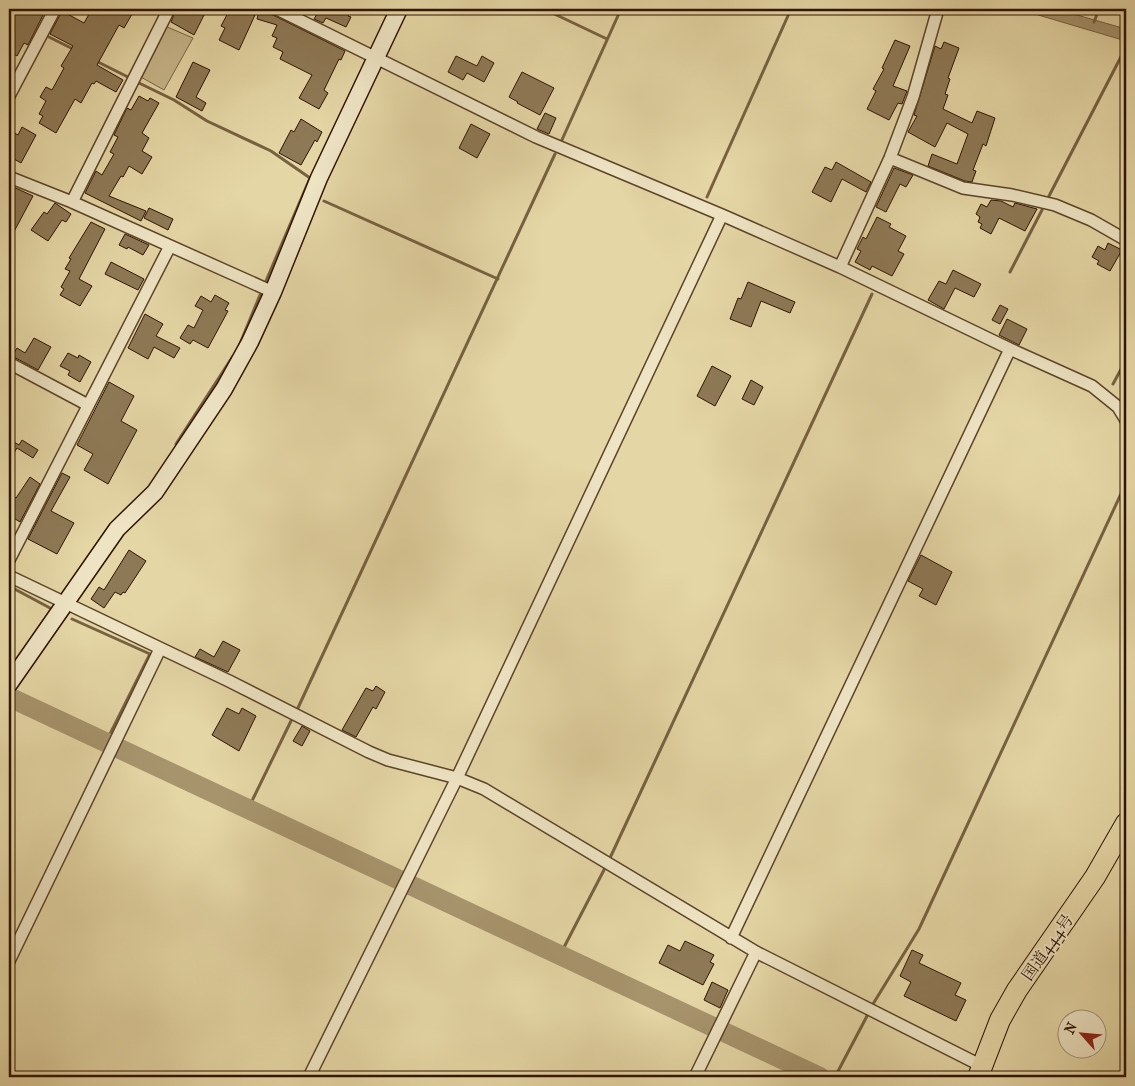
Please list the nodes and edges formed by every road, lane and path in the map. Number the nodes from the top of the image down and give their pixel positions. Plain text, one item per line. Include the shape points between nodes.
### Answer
1 (55, 9) edge
2 (169, 9) edge
3 (277, 9) edge
4 (399, 9) edge
5 (938, 9) edge
6 (376, 56) junction
7 (9, 96) edge
8 (890, 158) junction
9 (9, 177) edge
10 (72, 202) junction
11 (722, 214) junction
12 (1126, 240) edge
13 (170, 246) junction
14 (840, 267) junction
15 (272, 292) junction
16 (1010, 349) junction
17 (9, 363) edge
18 (88, 405) junction
19 (1126, 420) edge
20 (9, 560) edge
21 (9, 576) edge
22 (64, 604) junction
23 (160, 649) junction
24 (9, 683) edge
25 (457, 778) junction
26 (1126, 823) edge
27 (732, 938) junction
28 (756, 952) junction
29 (9, 961) edge
30 (980, 1071) edge
31 (309, 1077) edge
32 (695, 1077) edge

1 - 7 street
2 - 10 street
3 - 6 street
4 - 6 street
5 - 8 street via 914,97
6 - 11 street via 536,137
6 - 15 street via 319,178
8 - 12 street via 963,188 1055,205 1092,220
8 - 14 street
9 - 10 street
10 - 13 street
11 - 14 street
11 - 25 street
13 - 15 street
13 - 18 street
14 - 16 street
15 - 22 street via 224,389 176,461 155,492 117,529
16 - 19 street via 1092,386 1118,407
16 - 27 street
17 - 18 street
18 - 20 street
21 - 22 street
22 - 23 street
22 - 24 street
23 - 25 street via 369,752
23 - 29 street
25 - 27 street via 484,789
25 - 31 street
26 - 30 highway, 国道444号 via 1095,877 1017,990 1000,1020
27 - 28 street
28 - 30 street
28 - 32 street

